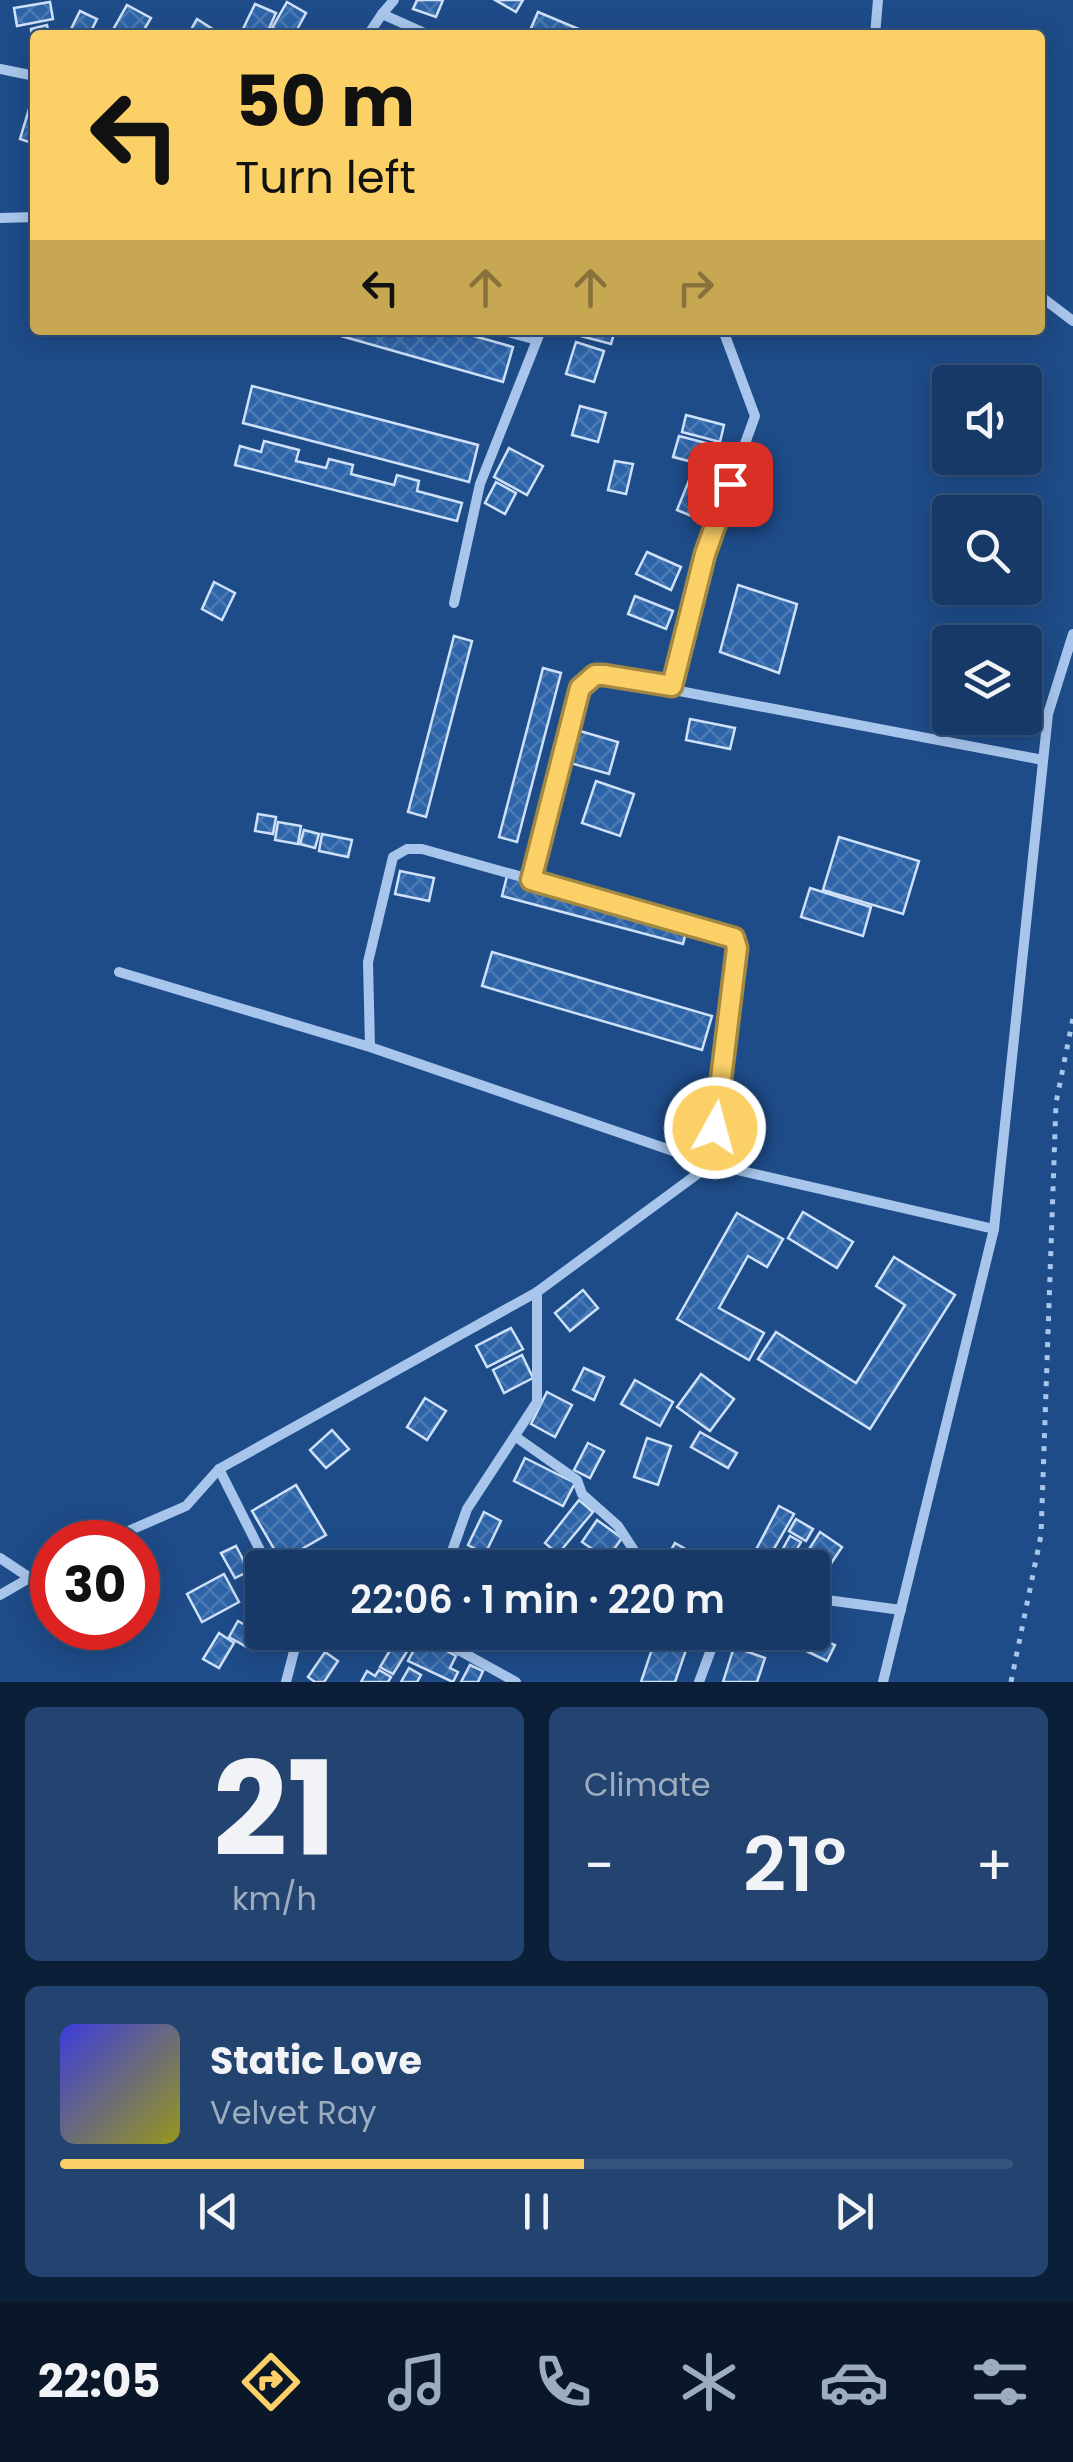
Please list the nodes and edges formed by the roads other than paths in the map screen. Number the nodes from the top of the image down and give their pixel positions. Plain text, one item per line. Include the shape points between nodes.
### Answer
1 (394, 0) edge
2 (878, 0) edge
3 (382, 14) junction
4 (371, 30) edge
5 (418, 30) edge
6 (876, 30) edge
7 (0, 69) edge
8 (30, 75) edge
9 (30, 217) edge
10 (0, 218) edge
11 (1045, 300) edge
12 (1073, 321) edge
13 (539, 335) edge
14 (725, 335) edge
15 (454, 603) dead end
16 (1073, 634) edge
17 (672, 686) junction
18 (1043, 760) junction
19 (531, 880) junction
20 (118, 972) dead end
21 (370, 1048) junction
22 (711, 1164) junction
23 (994, 1229) junction
24 (538, 1292) junction
25 (516, 1437) junction
26 (220, 1469) junction
27 (154, 1520) edge
28 (260, 1550) edge
29 (453, 1550) edge
30 (634, 1550) edge
31 (0, 1558) edge
32 (30, 1575) edge
33 (27, 1576) junction
34 (0, 1594) edge
35 (830, 1600) edge
36 (900, 1610) junction
37 (295, 1650) edge
38 (457, 1650) edge
39 (711, 1650) edge
40 (509, 1680) edge
41 (286, 1682) edge
42 (700, 1682) edge
43 (883, 1682) edge

1 - 3 street
2 - 6 street
3 - 4 street
3 - 5 street
7 - 8 street
9 - 10 street
11 - 12 street
13 - 15 street via 480,484
14 - 17 street via 755,416 705,554
16 - 18 street via 1048,714
17 - 18 street
17 - 19 street via 595,675 580,688
18 - 23 street
19 - 21 street via 422,849 394,857 368,962
19 - 22 street via 734,938
20 - 21 street
21 - 22 street
22 - 23 street
22 - 24 street
23 - 36 street
24 - 25 street via 537,1402
24 - 26 street
25 - 29 street via 468,1509
25 - 30 street via 577,1480
26 - 27 street via 186,1506
26 - 28 street
31 - 33 street
32 - 33 street
33 - 34 street
35 - 36 street
36 - 43 street
37 - 41 street
38 - 40 street
39 - 42 street

